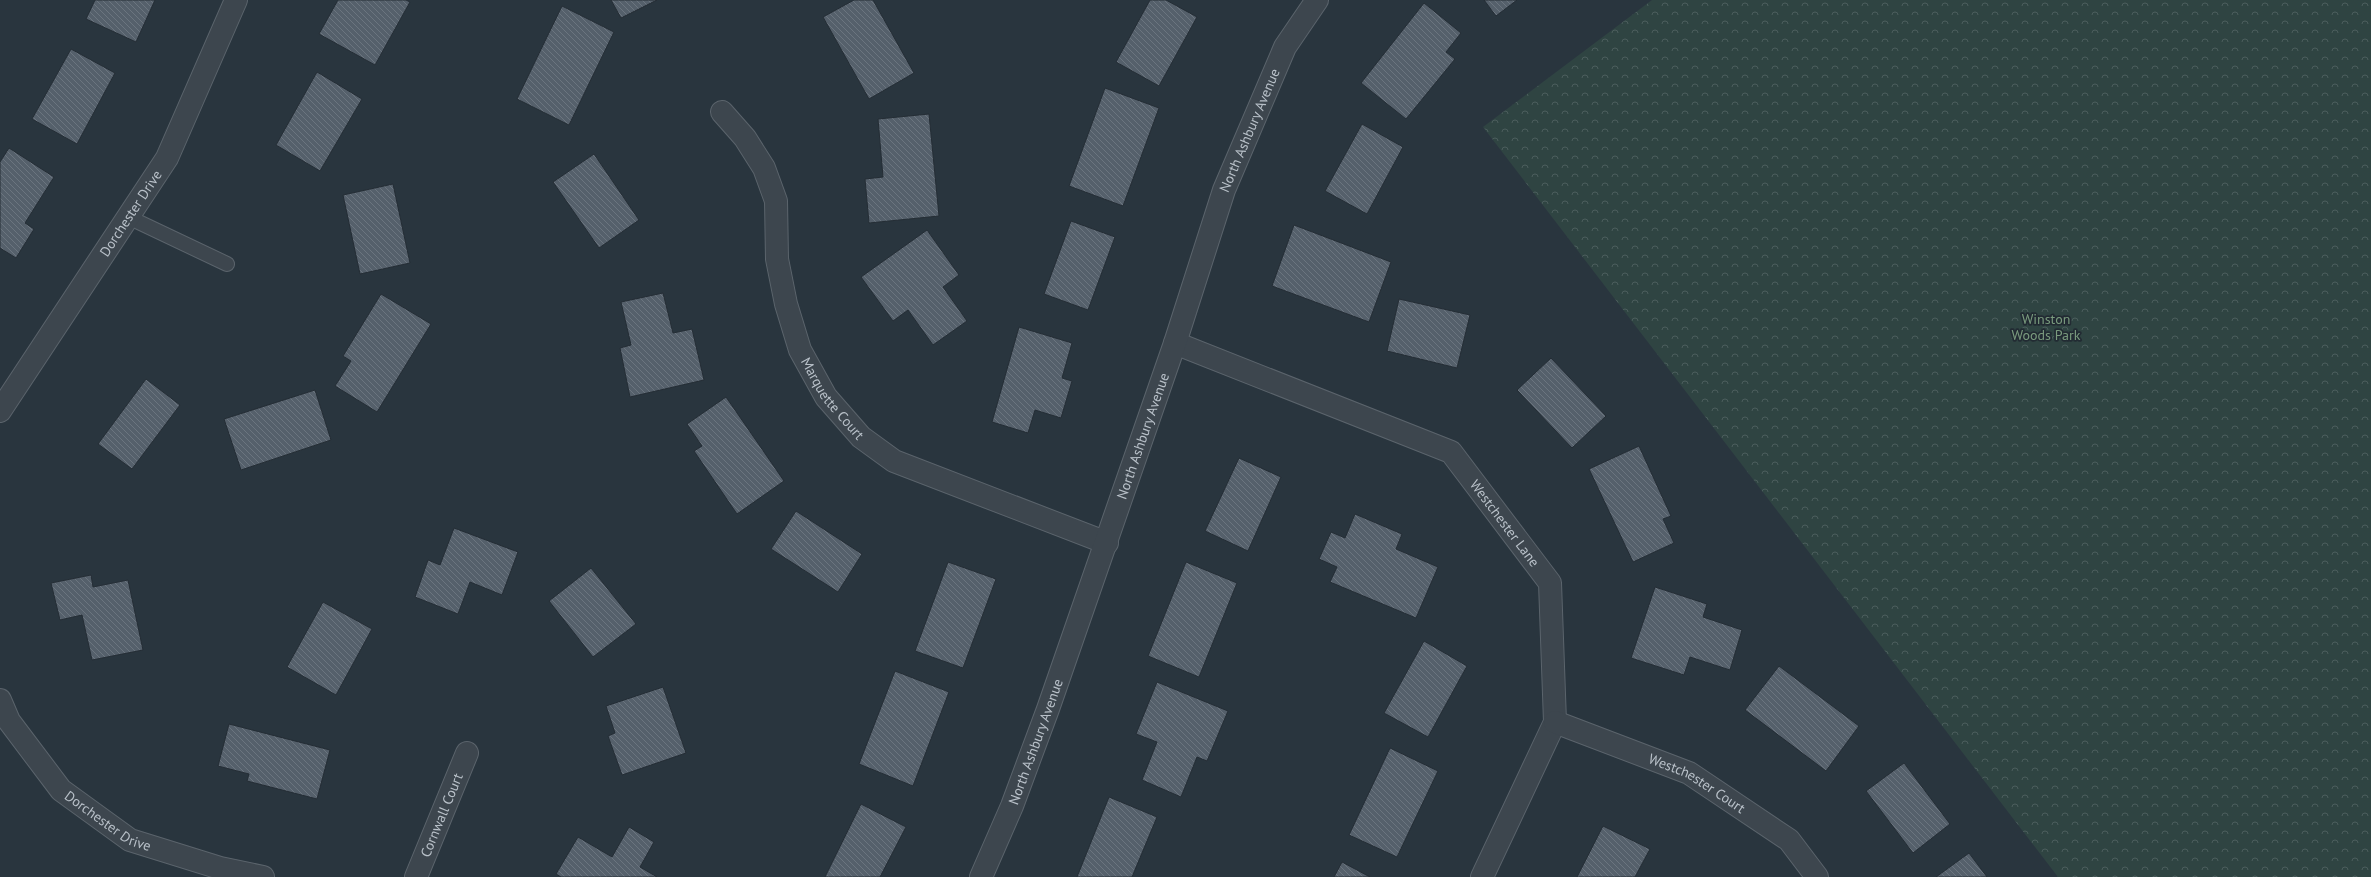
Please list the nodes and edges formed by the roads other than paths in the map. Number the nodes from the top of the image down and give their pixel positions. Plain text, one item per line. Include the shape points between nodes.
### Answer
1 (236, 0) edge
2 (1317, 0) edge
3 (722, 112) dead end
4 (128, 217) junction
5 (227, 264) dead end
6 (1175, 343) junction
7 (0, 411) edge
8 (1106, 543) junction
9 (0, 700) edge
10 (1555, 722) junction
11 (467, 752) dead end
12 (263, 877) edge
13 (416, 877) edge
14 (981, 877) edge
15 (1482, 877) edge
16 (1817, 877) edge

1 - 4 street, Dorchester Drive via 167,158
2 - 6 street, North Ashbury Avenue via 1285,47 1224,190
3 - 8 street, Marquette Court via 745,138 764,168 776,201 777,258 786,304 800,350 826,397 861,437 894,461
4 - 5 lane
4 - 7 street, Dorchester Drive
6 - 8 street, North Ashbury Avenue
6 - 10 street, Westchester Lane via 1451,452 1550,582
8 - 14 street, North Ashbury Avenue via 1012,806
9 - 12 street, Dorchester Drive via 9,721 61,790 130,840 220,868
10 - 15 street, Westchester Lane
10 - 16 street, Westchester Court via 1689,773 1789,840
11 - 13 street, Cornwall Court

